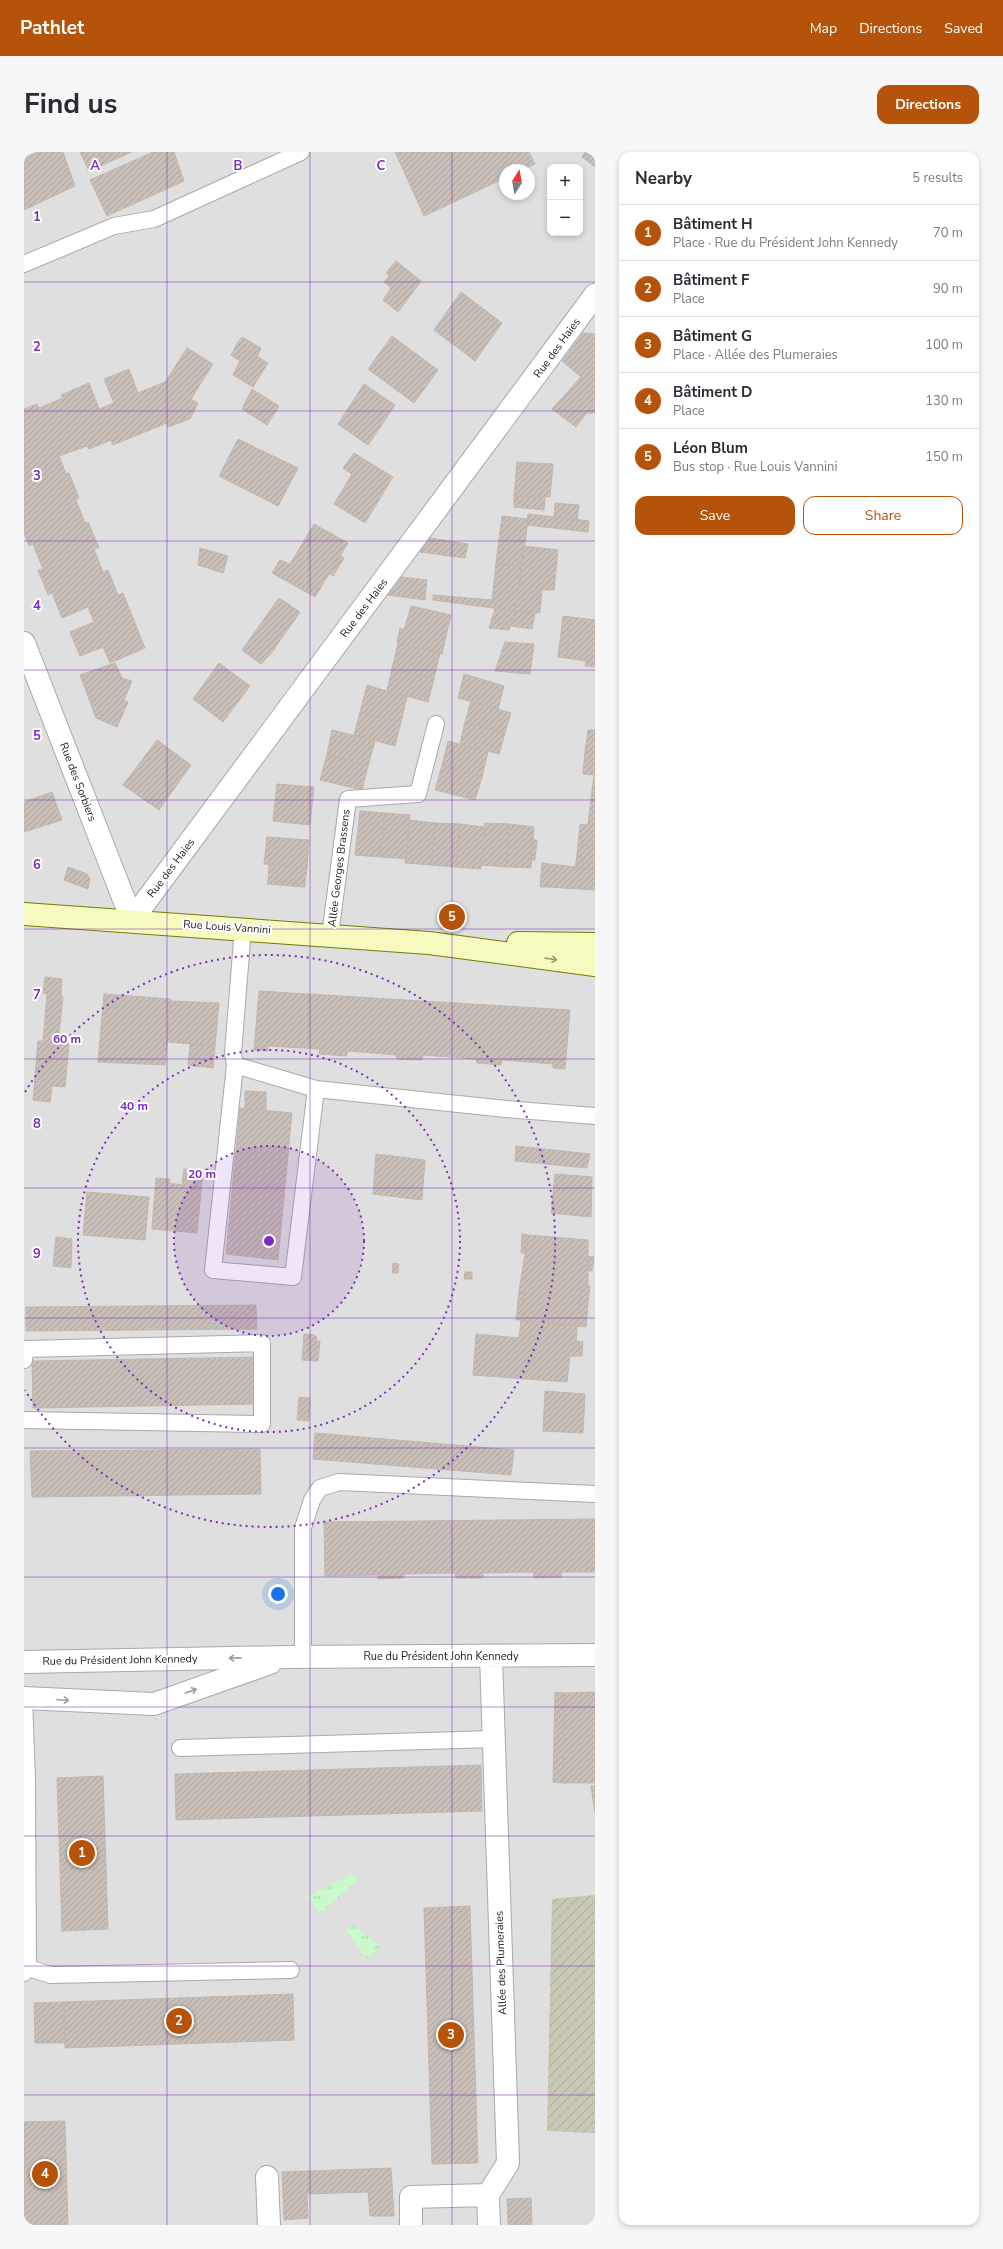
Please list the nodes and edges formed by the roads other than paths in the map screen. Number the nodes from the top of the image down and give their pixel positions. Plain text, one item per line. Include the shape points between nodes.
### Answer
1 (301, 152) edge
2 (24, 264) edge
3 (595, 295) edge
4 (24, 643) edge
5 (436, 724) dead end
6 (24, 914) edge
7 (132, 920) junction
8 (243, 928) junction
9 (330, 935) junction
10 (429, 942) junction
11 (595, 944) edge
12 (595, 965) edge
13 (235, 1065) junction
14 (316, 1089) junction
15 (595, 1116) edge
16 (24, 1360) edge
17 (24, 1420) edge
18 (595, 1494) edge
19 (595, 1655) edge
20 (491, 1656) junction
21 (295, 1657) junction
22 (24, 1662) edge
23 (24, 1698) edge
24 (494, 1739) junction
25 (180, 1748) dead end
26 (26, 1970) edge
27 (291, 1970) dead end
28 (267, 2177) dead end
29 (488, 2195) junction
30 (269, 2225) edge
31 (411, 2225) edge
32 (489, 2225) edge

1 - 2 lane via 154,219 114,226
3 - 7 street, Rue des Haies
4 - 7 street, Rue des Sorbiers
5 - 9 lane, Allée Georges Brassens via 418,794 348,799
6 - 7 main road, Rue Louis Vannini
7 - 8 main road, Rue Louis Vannini
8 - 9 main road, Rue Louis Vannini
8 - 13 lane
9 - 10 main road, Rue Louis Vannini
10 - 11 main road, Rue Louis Vannini
10 -> 12 main road, Rue Louis Vannini
13 - 14 lane
13 - 14 lane via 213,1270 293,1277
14 - 15 lane
16 - 17 lane via 25,1349 262,1343 262,1424
18 - 21 lane via 339,1482 320,1488 312,1500 303,1528
19 - 20 street, Rue du Président John Kennedy
20 - 21 street, Rue du Président John Kennedy
20 - 24 street, Allée des Plumeraies
21 -> 22 street, Rue du Président John Kennedy
23 -> 21 street, Rue du Président John Kennedy via 154,1704
23 - 26 lane via 27,1779
24 - 25 lane
24 - 29 street, Allée des Plumeraies via 508,2163
26 - 27 lane via 51,1975
28 - 30 street
29 - 31 street via 411,2197
29 - 32 street

